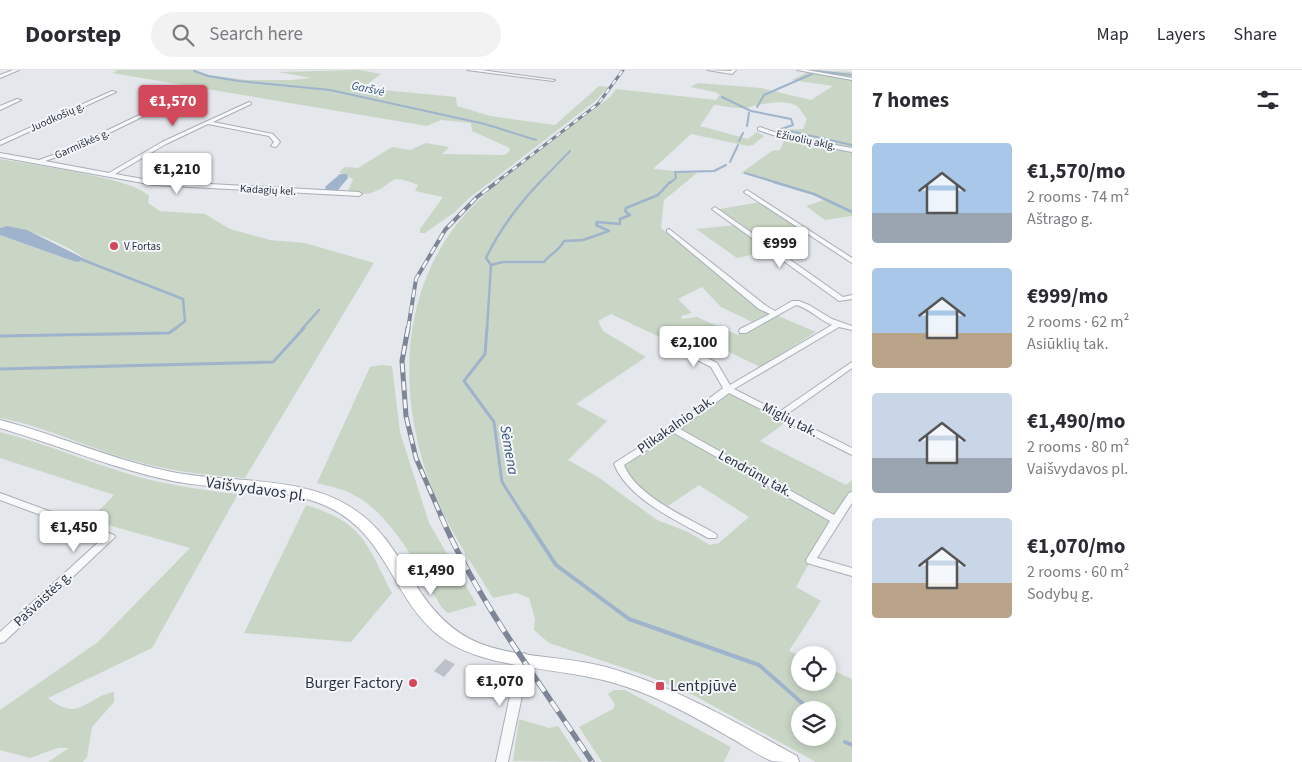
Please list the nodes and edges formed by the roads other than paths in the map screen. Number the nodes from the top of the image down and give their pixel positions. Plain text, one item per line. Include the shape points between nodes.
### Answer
1 (17, 70) edge
2 (469, 70) edge
3 (709, 70) edge
4 (734, 70) edge
5 (799, 70) edge
6 (0, 77) edge
7 (852, 79) edge
8 (553, 80) dead end
9 (114, 92) dead end
10 (179, 98) dead end
11 (19, 100) dead end
12 (249, 103) dead end
13 (0, 108) edge
14 (209, 123) junction
15 (760, 129) dead end
16 (0, 143) edge
17 (274, 146) dead end
18 (852, 150) edge
19 (0, 155) edge
20 (38, 162) junction
21 (110, 175) junction
22 (746, 192) dead end
23 (359, 194) dead end
24 (715, 210) dead end
25 (670, 230) dead end
26 (852, 261) edge
27 (852, 297) edge
28 (774, 313) junction
29 (837, 325) junction
30 (852, 328) edge
31 (743, 331) dead end
32 (667, 341) dead end
33 (852, 364) edge
34 (728, 389) junction
35 (780, 415) junction
36 (0, 424) edge
37 (674, 429) junction
38 (852, 452) edge
39 (852, 495) edge
40 (0, 496) edge
41 (836, 520) junction
42 (712, 536) dead end
43 (852, 572) edge
44 (0, 639) edge
45 (524, 658) junction
46 (502, 762) edge
47 (790, 762) edge

1 - 6 street
2 - 8 street
3 - 4 street via 732,73
5 - 7 street
9 - 16 street, Juodkošių g.
10 - 20 street, Garmiškės g.
11 - 13 street
12 - 14 street
14 - 17 street via 271,135 277,142
14 - 21 street via 164,143
15 - 18 street, Ežiuolių aklg.
19 - 20 street, Kadagių kel.
20 - 21 street, Kadagių kel.
21 - 23 street, Kadagių kel. via 162,184
22 - 26 street
24 - 27 street via 842,299
25 - 28 street via 762,307
28 - 29 street via 795,302 804,304
28 - 31 street
29 - 30 street
29 - 34 street, Plikakalnio tak.
32 - 34 street via 714,365
33 - 35 street
34 - 35 street, Miglių tak.
34 - 37 street, Plikakalnio tak.
35 - 38 street, Miglių tak.
36 - 45 main road, Vaišvydavos pl. via 147,470 205,482 294,492 334,504 371,530 418,604 440,629 481,650
37 - 41 street, Lendrūnų tak.
37 - 42 street, Plikakalnio tak. via 619,464 620,472 636,490
39 - 41 street
40 - 44 street, Pašvaistės g. via 110,537
41 - 43 street via 812,560
45 - 46 street
45 - 47 main road, Vaišvydavos pl. via 573,665 634,682 705,715

